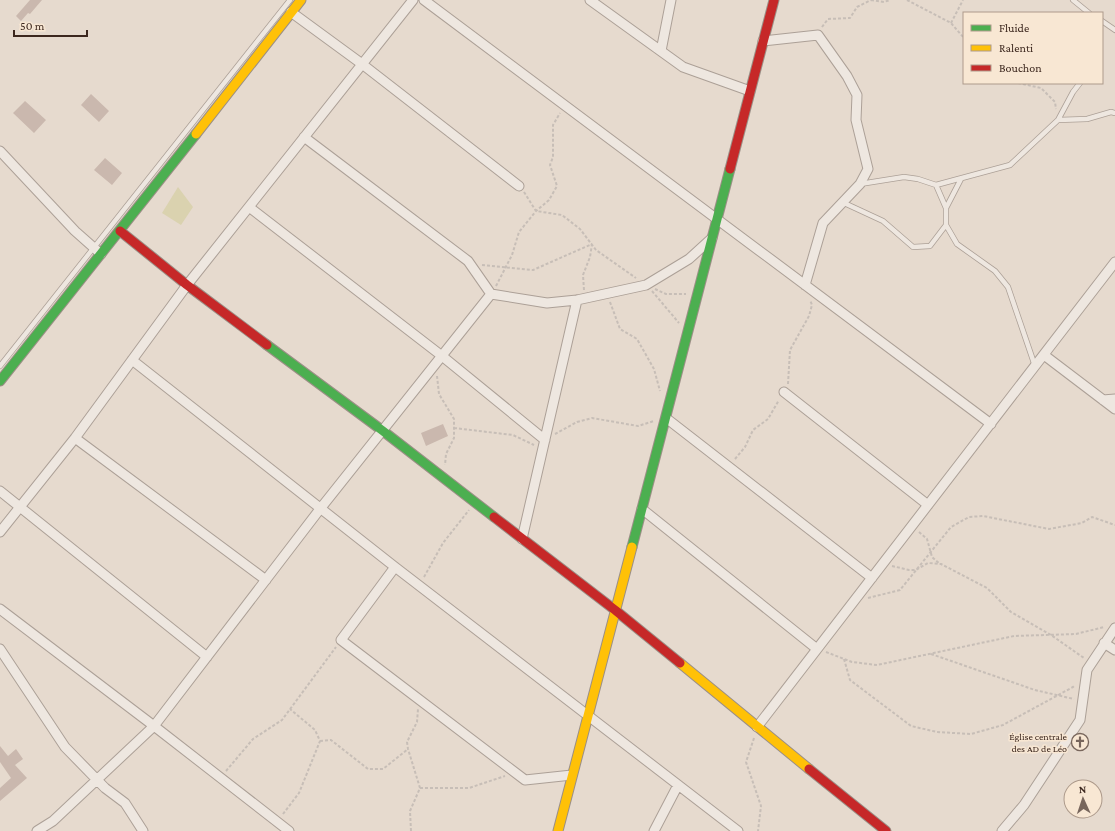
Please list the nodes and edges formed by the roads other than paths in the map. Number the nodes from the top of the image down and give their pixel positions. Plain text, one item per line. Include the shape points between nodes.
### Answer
1 (290, 0) edge
2 (301, 0) edge
3 (413, 0) edge
4 (424, 0) edge
5 (590, 0) edge
6 (671, 0) edge
7 (774, 0) edge
8 (1073, 0) edge
9 (291, 12) junction
10 (1088, 12) edge
11 (1103, 23) edge
12 (1115, 30) edge
13 (763, 41) junction
14 (661, 52) junction
15 (362, 64) junction
16 (1079, 84) edge
17 (750, 91) junction
18 (1115, 113) edge
19 (1058, 120) junction
20 (304, 137) junction
21 (0, 151) edge
22 (961, 179) junction
23 (860, 184) junction
24 (936, 185) junction
25 (519, 186) road end
26 (842, 202) junction
27 (249, 207) junction
28 (946, 208) junction
29 (717, 219) junction
30 (946, 225) junction
31 (120, 231) junction
32 (712, 238) junction
33 (94, 248) junction
34 (101, 254) junction
35 (1115, 262) edge
36 (187, 285) junction
37 (805, 285) junction
38 (492, 294) junction
39 (581, 299) junction
40 (1044, 355) junction
41 (442, 356) junction
42 (132, 360) junction
43 (0, 366) edge
44 (1035, 366) junction
45 (0, 381) edge
46 (784, 392) road end
47 (1115, 399) edge
48 (1103, 400) junction
49 (1115, 409) edge
50 (666, 418) junction
51 (991, 424) junction
52 (383, 431) junction
53 (75, 438) junction
54 (545, 440) junction
55 (0, 491) edge
56 (928, 505) junction
57 (19, 507) junction
58 (320, 509) junction
59 (642, 509) junction
60 (0, 532) edge
61 (522, 539) junction
62 (395, 567) junction
63 (872, 578) junction
64 (266, 580) junction
65 (0, 609) edge
66 (615, 610) junction
67 (1111, 627) edge
68 (1104, 643) junction
69 (0, 649) edge
70 (817, 649) junction
71 (1115, 650) edge
72 (207, 657) junction
73 (588, 715) junction
74 (154, 726) junction
75 (757, 727) junction
76 (572, 775) junction
77 (96, 780) junction
78 (678, 786) junction
79 (37, 831) edge
80 (143, 831) edge
81 (289, 831) edge
82 (558, 831) edge
83 (654, 831) edge
84 (738, 831) edge
85 (886, 831) edge
86 (1002, 831) edge

1 - 33 lane
2 - 9 street
3 - 15 street
4 - 29 street
5 - 14 street
6 - 14 street
7 - 13 street
8 - 10 lane
9 - 15 street
9 - 31 street
11 - 12 lane
13 - 17 street
13 - 23 street via 818,35 847,76 857,95 856,120 868,170
14 - 17 street via 683,67
15 - 20 street
15 - 25 street
16 - 19 lane
17 - 29 street
18 - 19 lane via 1087,119
19 - 22 lane via 1010,165
20 - 27 street
20 - 38 street via 468,261
21 - 33 street
22 - 24 lane
22 - 28 lane
23 - 24 lane via 904,177
23 - 26 street
24 - 28 lane
26 - 30 lane via 883,221 913,247 930,246
26 - 37 street via 823,223
27 - 36 street
27 - 41 street
28 - 30 lane
29 - 32 street
29 - 37 street
30 - 44 lane via 957,244 994,271 1008,287
31 - 34 street
31 - 36 street
32 - 39 street via 689,259 646,286
32 - 50 street
33 - 34 street
33 - 43 lane
34 - 45 street
35 - 40 street
36 - 42 street
36 - 52 street
37 - 51 street
38 - 39 street via 547,303
38 - 41 street
39 - 54 street
40 - 44 street
40 - 48 street
41 - 52 street
41 - 54 street
42 - 53 street
42 - 58 street
44 - 51 street
46 - 56 street
47 - 48 street
48 - 49 street
50 - 59 street
50 - 63 street
51 - 56 street
52 - 58 street
52 - 61 street
53 - 57 street
53 - 64 street
54 - 61 street
55 - 57 street
56 - 63 street
57 - 60 street
57 - 72 street
58 - 62 street
58 - 64 street
59 - 66 street
59 - 70 street
61 - 66 street
62 - 73 street
62 - 76 street via 341,640 525,780
63 - 70 street
64 - 72 street
65 - 74 street
66 - 73 street
66 - 75 street
67 - 68 street
68 - 71 street
68 - 86 street via 1090,666 1080,720 1024,805
69 - 77 street via 65,747
70 - 75 street
72 - 74 street
73 - 76 street
73 - 78 street
74 - 77 street
74 - 81 street
75 - 85 street
76 - 82 street
77 - 79 street via 53,821
77 - 80 street via 125,803
78 - 83 street
78 - 84 street

